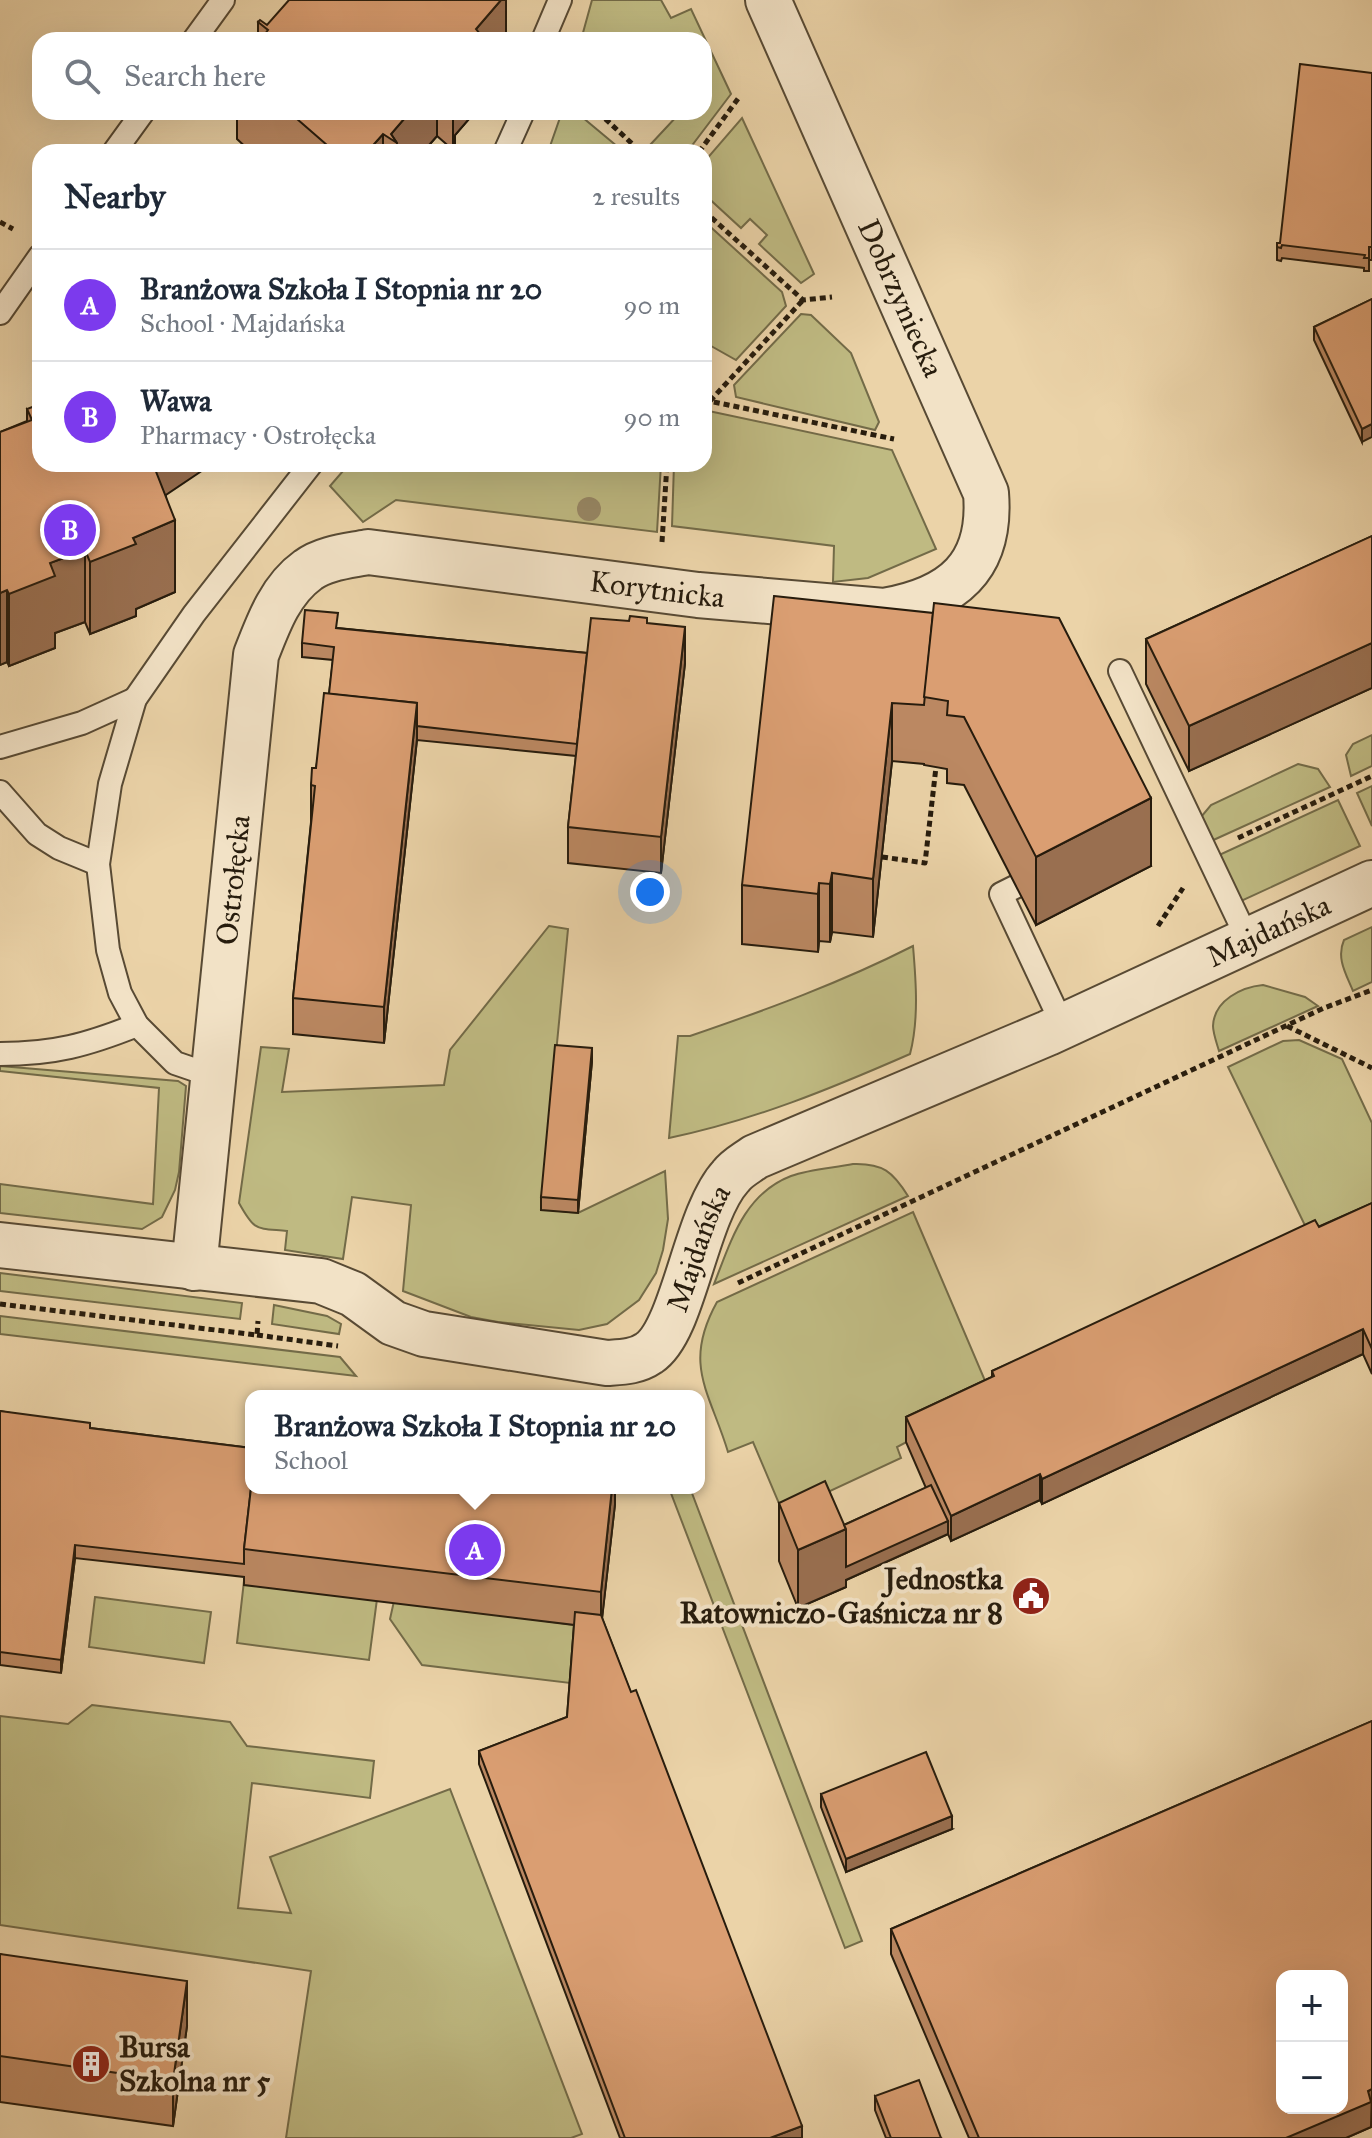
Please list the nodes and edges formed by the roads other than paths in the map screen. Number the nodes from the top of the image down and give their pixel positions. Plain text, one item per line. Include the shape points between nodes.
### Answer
1 (223, 0) edge
2 (560, 0) edge
3 (768, 0) edge
4 (200, 32) edge
5 (546, 32) edge
6 (137, 120) edge
7 (519, 120) edge
8 (120, 144) edge
9 (509, 144) edge
10 (32, 267) edge
11 (0, 313) edge
12 (305, 472) edge
13 (368, 552) joint
14 (946, 592) joint
15 (1120, 671) dead end
16 (135, 699) junction
17 (0, 747) edge
18 (0, 792) edge
19 (98, 864) junction
20 (1372, 883) edge
21 (1015, 887) edge
22 (1248, 940) junction
23 (137, 1025) junction
24 (1063, 1026) junction
25 (0, 1054) edge
26 (213, 1076) junction
27 (0, 1245) edge
28 (194, 1268) junction

1 - 4 lane
2 - 5 lane
3 - 14 street, Dobrzyniecka via 986,493 988,520 979,552
6 - 8 lane
7 - 9 lane
10 - 11 lane
12 - 16 lane
13 - 14 street, Korytnicka via 698,595 860,610 915,606
13 - 26 street, Ostrołęcka via 308,570 271,615 256,655
15 - 22 lane
16 - 17 lane via 82,723
16 - 19 lane via 110,784
18 - 19 lane via 37,834
19 - 23 lane via 108,950 120,993
20 - 22 street, Majdańska
21 - 24 lane via 1001,894
22 - 24 street, Majdańska
23 - 25 lane via 71,1048
23 - 26 lane via 175,1063
24 - 28 street, Majdańska via 792,1140 730,1176 711,1209 669,1326 651,1352 631,1361 607,1363 424,1334 393,1323 353,1294 321,1281
26 - 28 street, Ostrołęcka
27 - 28 street, Majdańska

